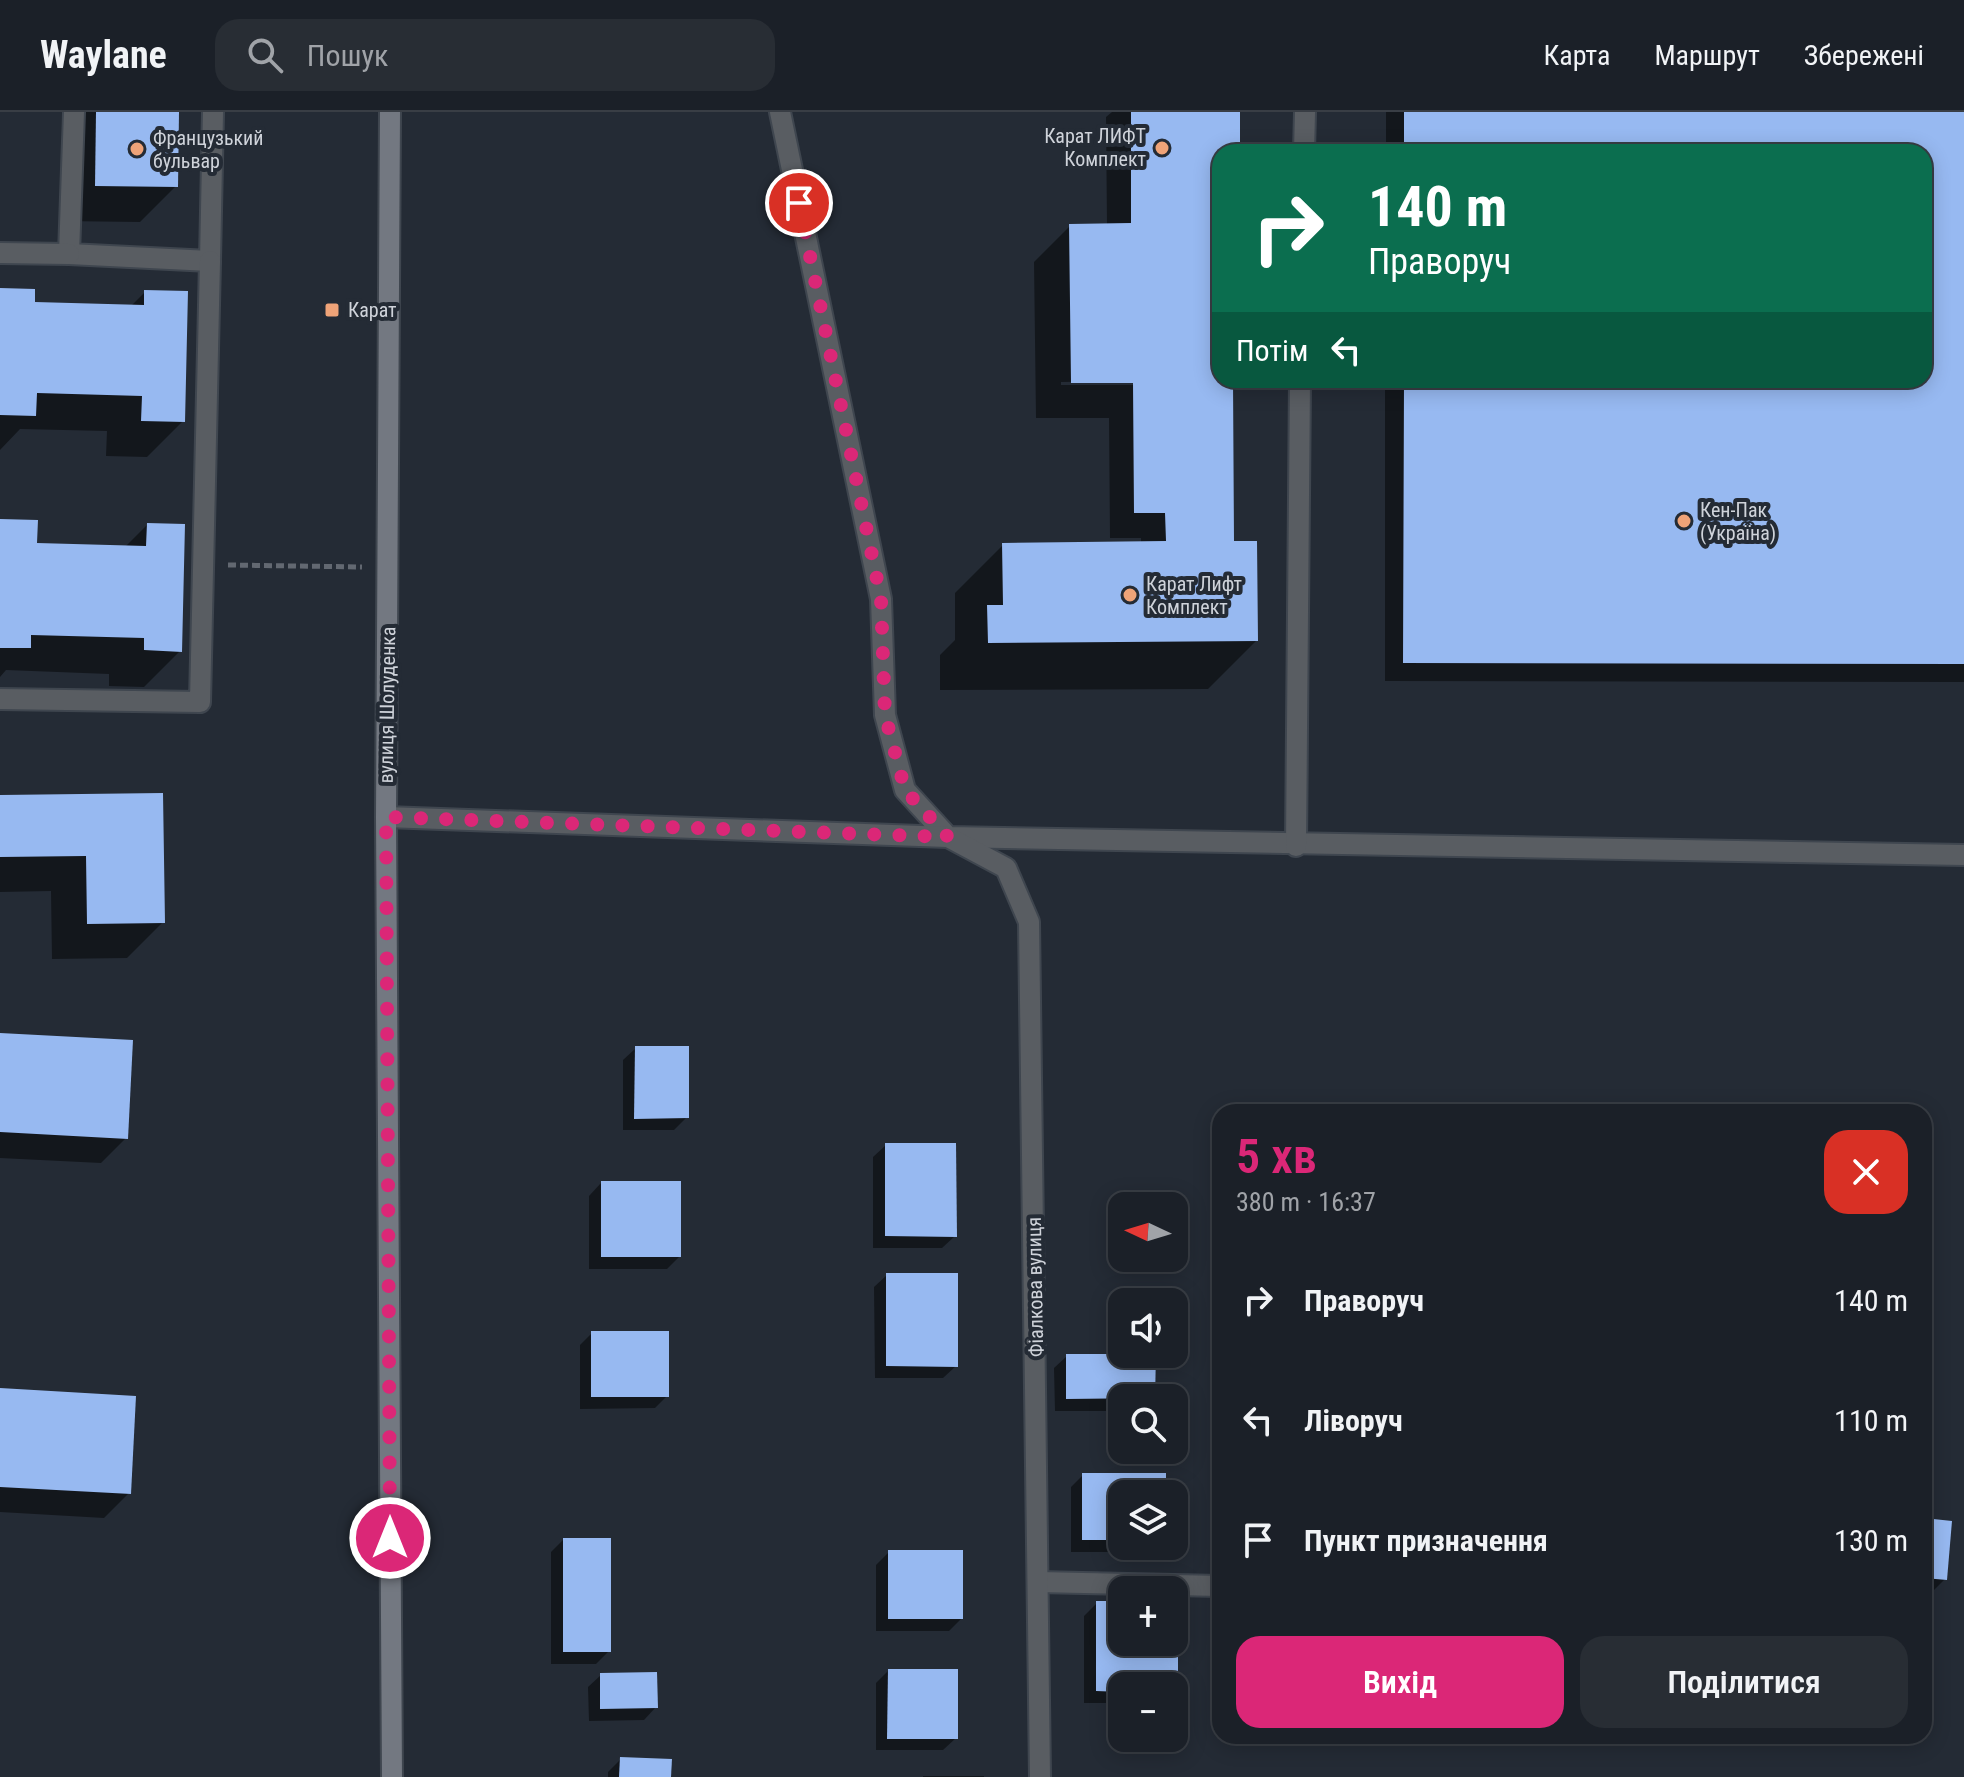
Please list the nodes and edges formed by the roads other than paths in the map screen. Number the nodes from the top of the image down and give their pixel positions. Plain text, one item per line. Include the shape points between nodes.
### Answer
1 (74, 112) edge
2 (213, 112) edge
3 (390, 112) edge
4 (780, 112) edge
5 (1305, 112) edge
6 (1304, 144) edge
7 (0, 253) edge
8 (69, 254) junction
9 (210, 261) junction
10 (1300, 388) edge
11 (0, 699) edge
12 (386, 817) junction
13 (948, 837) junction
14 (1296, 846) junction
15 (1964, 855) edge
16 (1038, 1582) junction
17 (1212, 1586) edge
18 (392, 1777) edge
19 (1040, 1777) edge

1 - 8 street
2 - 9 street
3 - 12 main road, вулиця Шолуденка
4 - 13 street via 881,599 885,715 905,790
5 - 6 street
7 - 8 street
8 - 9 street
9 - 11 street via 200,702
10 - 14 street
12 - 13 street
12 - 18 main road, вулиця Шолуденка
13 - 14 street
13 - 16 street, Фіалкова вулиця via 1006,868 1029,922
14 - 15 street
16 - 17 street
16 - 19 street, Фіалкова вулиця

